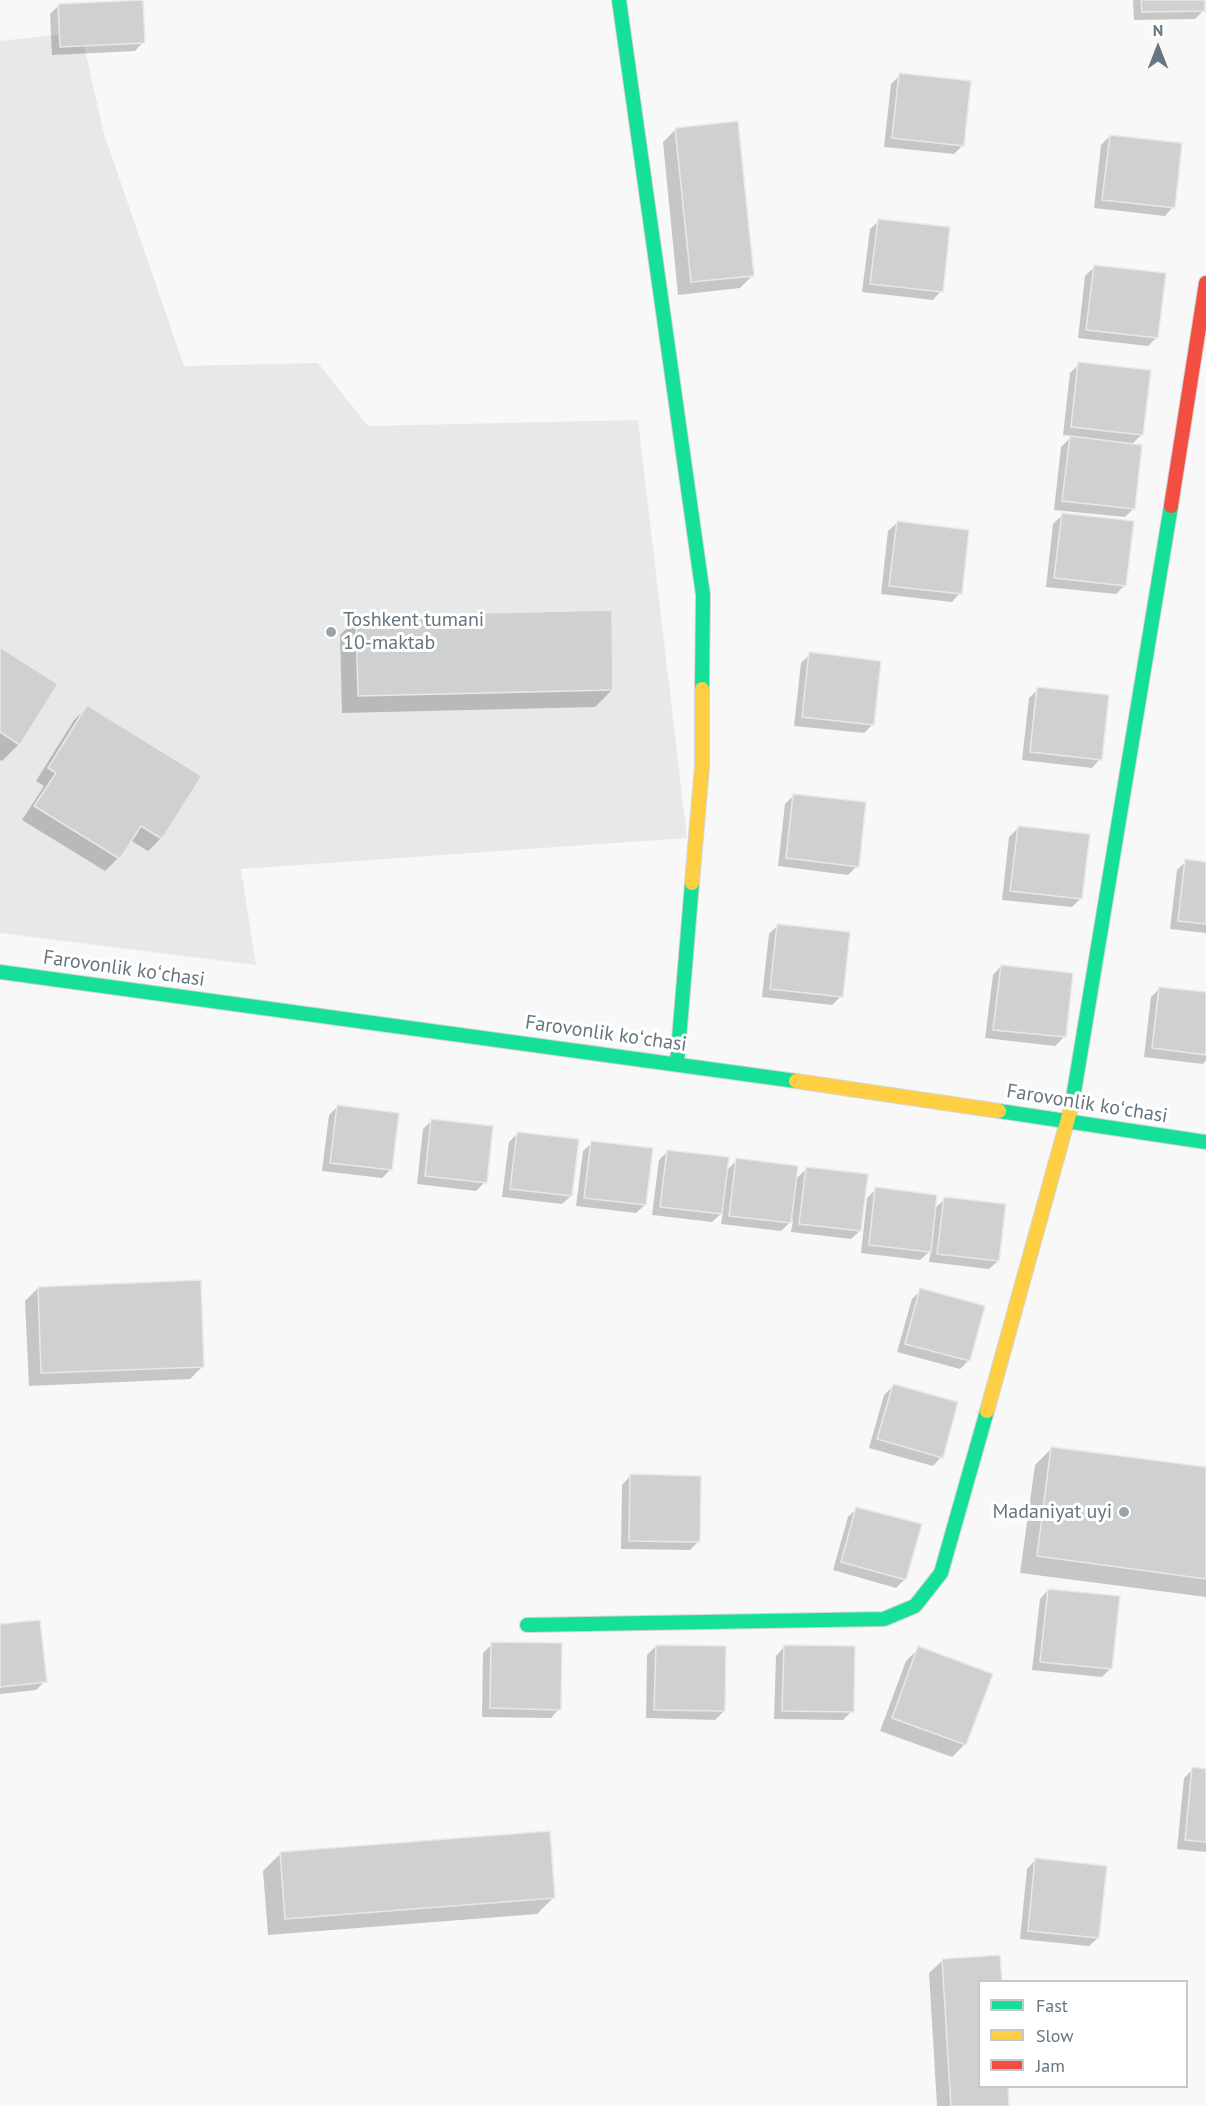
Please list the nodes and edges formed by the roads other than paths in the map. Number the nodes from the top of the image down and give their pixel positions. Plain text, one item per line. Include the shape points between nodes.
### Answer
1 (619, 0) edge
2 (1206, 283) edge
3 (0, 972) edge
4 (677, 1063) junction
5 (1069, 1120) junction
6 (1206, 1142) edge
7 (527, 1625) dead end

1 - 4 street via 703,594 702,767
2 - 5 street
3 - 4 street, Farovonlik koʻchasi
4 - 5 street, Farovonlik koʻchasi
5 - 6 street, Farovonlik koʻchasi
5 - 7 street via 941,1573 915,1606 884,1619

